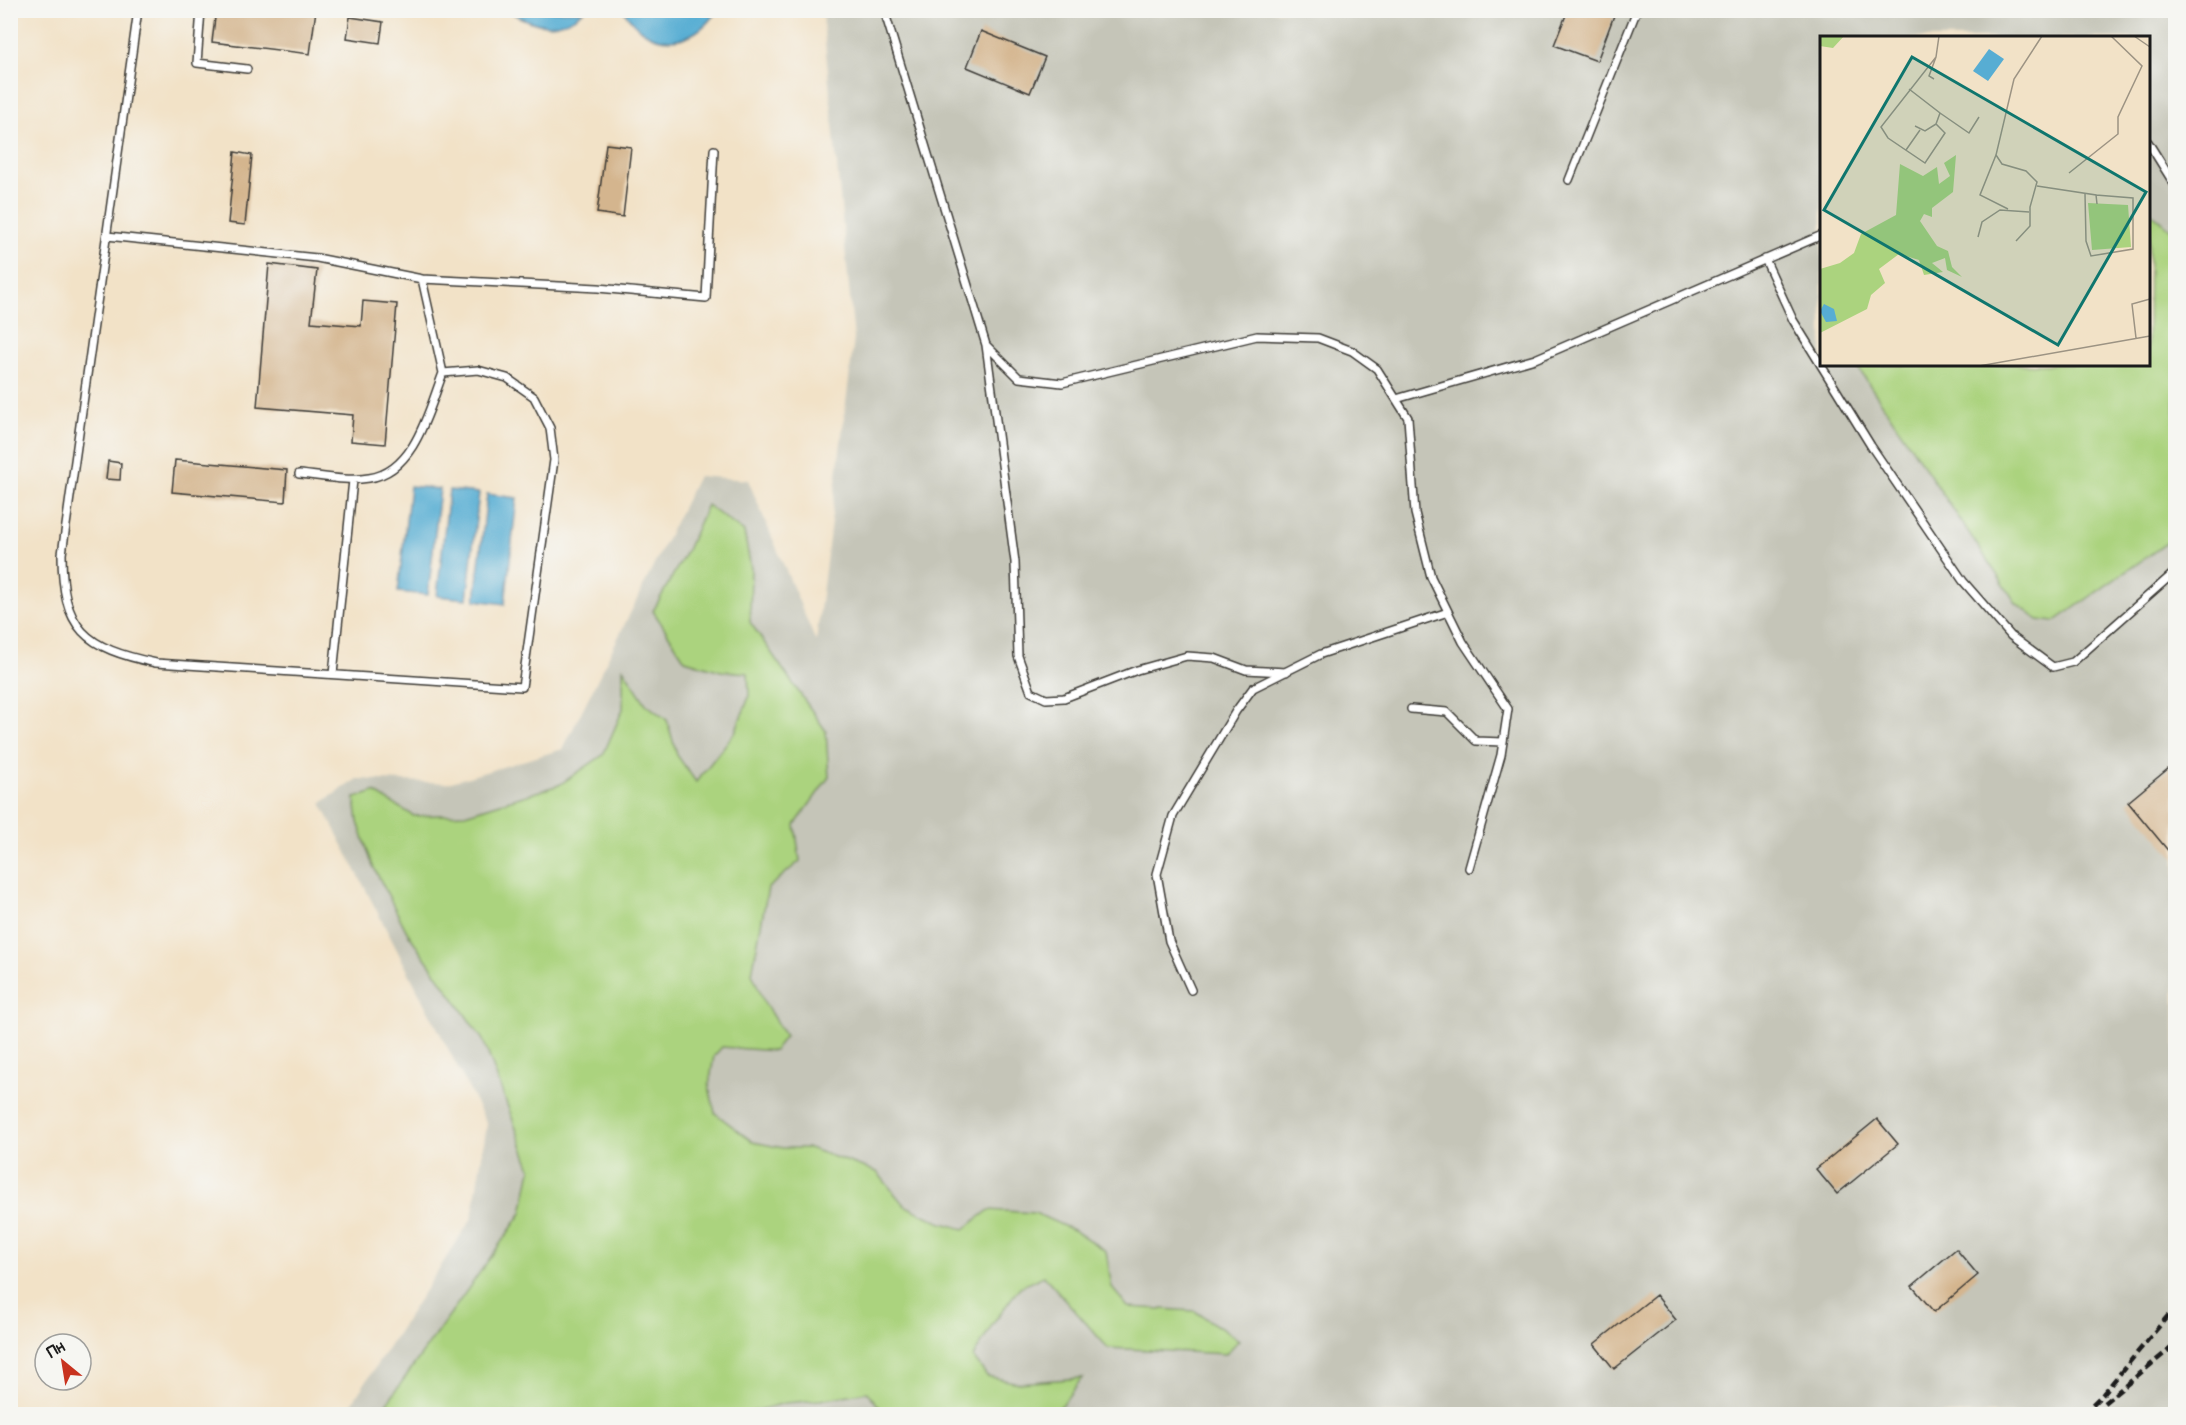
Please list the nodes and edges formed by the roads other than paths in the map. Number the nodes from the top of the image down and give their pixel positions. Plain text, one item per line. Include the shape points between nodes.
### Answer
1 (138, 10) edge
2 (201, 10) edge
3 (884, 10) edge
4 (1636, 10) edge
5 (247, 69) dead end
6 (2150, 145) edge
7 (714, 150) dead end
8 (1569, 180) dead end
9 (2175, 187) edge
10 (1820, 235) edge
11 (107, 236) junction
12 (1765, 259) junction
13 (422, 279) junction
14 (986, 345) junction
15 (1820, 364) edge
16 (1821, 366) edge
17 (442, 373) junction
18 (1396, 399) junction
19 (299, 474) dead end
20 (353, 480) junction
21 (2175, 571) edge
22 (1448, 612) junction
23 (1286, 672) junction
24 (333, 674) junction
25 (1411, 708) dead end
26 (1503, 742) junction
27 (1469, 868) dead end
28 (1191, 990) dead end

1 - 11 lane
2 - 5 lane via 197,63
3 - 14 lane
4 - 8 lane
6 - 9 lane
7 - 13 lane via 706,298
10 - 12 lane
11 - 13 lane via 317,258
11 - 24 lane via 62,554 62,584 68,611 83,632 105,649 129,657 156,663
12 - 15 lane via 1793,320
12 - 18 lane via 1535,358
13 - 17 lane
14 - 18 lane via 1019,378 1062,383 1257,336 1318,338 1352,351 1377,369
14 - 23 lane via 1015,562 1018,656 1031,692 1046,699 1064,698 1187,656 1214,658 1246,670
16 - 21 lane via 1870,446 1963,581 2011,636 2053,667 2073,662
17 - 20 lane via 418,437 405,457 372,478
17 - 24 lane via 478,370 507,378 534,397 550,428 554,460 522,687
18 - 22 lane via 1408,418 1418,524 1431,577
19 - 20 lane
20 - 24 lane
22 - 23 lane via 1321,654
22 - 26 lane via 1508,710
23 - 28 lane via 1253,688 1173,816 1157,874 1169,941
25 - 26 lane via 1447,712 1476,741
26 - 27 lane

